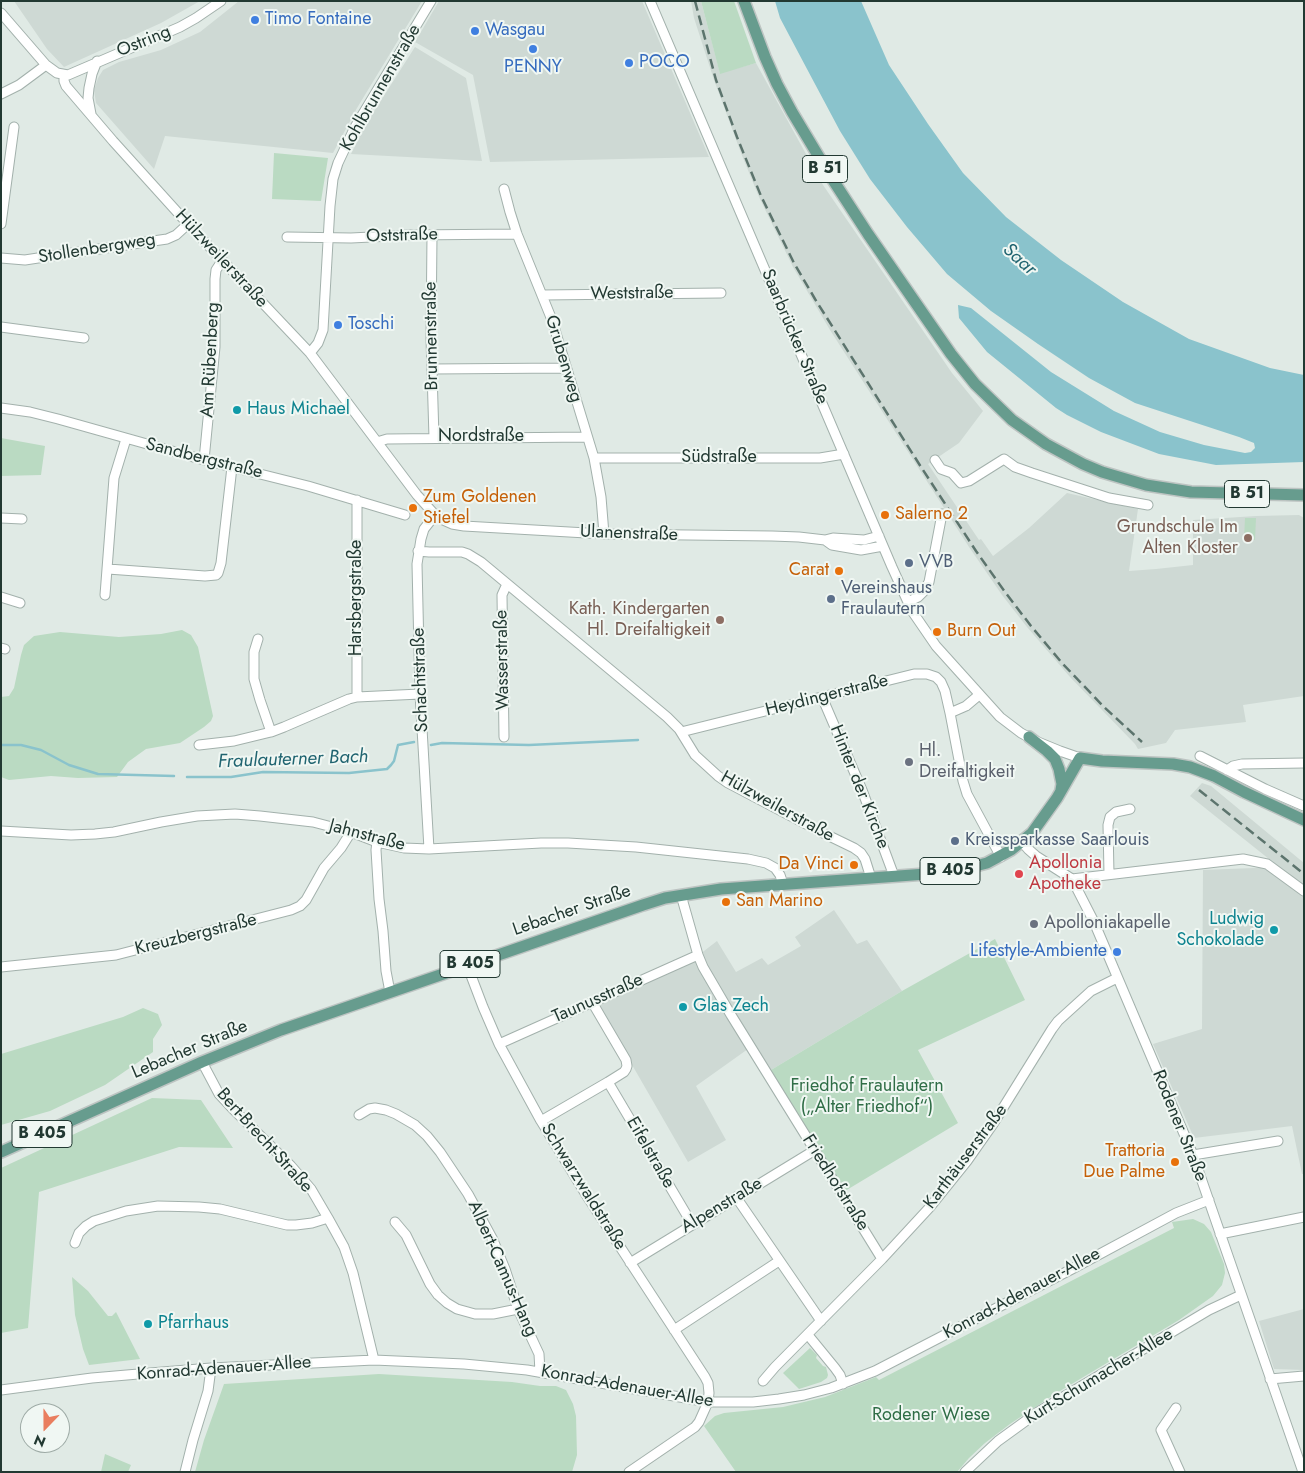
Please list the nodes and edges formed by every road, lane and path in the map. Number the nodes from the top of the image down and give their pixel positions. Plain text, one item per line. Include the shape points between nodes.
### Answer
1 (220, 1) edge
2 (431, 1) edge
3 (650, 1) edge
4 (744, 1) edge
5 (1, 13) edge
6 (97, 61) junction
7 (46, 65) junction
8 (64, 75) junction
9 (1, 94) edge
10 (92, 117) junction
11 (14, 127) dead end
12 (504, 189) dead end
13 (1, 224) edge
14 (188, 224) junction
15 (517, 234) junction
16 (432, 235) junction
17 (287, 237) dead end
18 (328, 239) junction
19 (1, 258) edge
20 (222, 261) junction
21 (721, 294) dead end
22 (542, 295) junction
23 (1, 327) edge
24 (84, 338) dead end
25 (310, 353) junction
26 (566, 368) junction
27 (432, 369) junction
28 (1, 408) edge
29 (586, 437) junction
30 (434, 438) junction
31 (126, 439) junction
32 (377, 442) junction
33 (844, 454) junction
34 (594, 458) junction
35 (204, 460) junction
36 (935, 460) dead end
37 (232, 467) junction
38 (1304, 495) edge
39 (357, 500) junction
40 (1148, 505) dead end
41 (942, 514) dead end
42 (405, 515) dead end
43 (435, 515) junction
44 (1, 518) edge
45 (22, 519) dead end
46 (604, 534) junction
47 (879, 536) junction
48 (825, 540) junction
49 (883, 546) junction
50 (418, 551) junction
51 (108, 568) junction
52 (507, 584) junction
53 (105, 595) dead end
54 (1, 596) edge
55 (908, 602) junction
56 (20, 603) dead end
57 (258, 639) dead end
58 (420, 694) junction
59 (979, 695) junction
60 (357, 696) junction
61 (822, 697) junction
62 (950, 713) junction
63 (271, 732) junction
64 (681, 732) junction
65 (504, 737) dead end
66 (1029, 737) junction
67 (199, 745) dead end
68 (1200, 756) dead end
69 (1080, 758) junction
70 (1304, 763) edge
71 (1227, 770) junction
72 (1061, 793) junction
73 (1304, 806) edge
74 (1130, 809) dead end
75 (1304, 820) edge
76 (1, 831) edge
77 (352, 832) junction
78 (377, 842) junction
79 (1022, 842) junction
80 (429, 849) junction
81 (1001, 857) junction
82 (1110, 874) junction
83 (894, 876) junction
84 (871, 878) junction
85 (1072, 879) junction
86 (783, 884) junction
87 (1304, 891) edge
88 (681, 895) junction
89 (698, 955) junction
90 (467, 965) junction
91 (1, 967) edge
92 (1117, 978) junction
93 (390, 992) junction
94 (592, 1002) junction
95 (499, 1044) junction
96 (202, 1062) junction
97 (608, 1082) junction
98 (359, 1115) dead end
99 (541, 1121) junction
100 (1278, 1141) dead end
101 (815, 1150) junction
102 (1, 1152) edge
103 (1193, 1155) junction
104 (736, 1197) junction
105 (1209, 1200) junction
106 (1304, 1217) edge
107 (328, 1218) junction
108 (395, 1222) dead end
109 (692, 1224) junction
110 (1220, 1234) junction
111 (75, 1243) dead end
112 (882, 1259) junction
113 (779, 1261) junction
114 (630, 1262) junction
115 (1241, 1295) junction
116 (518, 1309) junction
117 (821, 1322) junction
118 (674, 1330) junction
119 (808, 1335) junction
120 (374, 1360) junction
121 (211, 1368) junction
122 (540, 1372) junction
123 (1304, 1376) edge
124 (1270, 1379) junction
125 (763, 1381) dead end
126 (843, 1384) junction
127 (1, 1390) edge
128 (708, 1402) junction
129 (1176, 1408) dead end
130 (186, 1472) edge
131 (629, 1472) edge
132 (965, 1472) edge
133 (1180, 1472) edge
134 (1303, 1472) edge

1 - 6 street, Ostring via 180,27
2 - 18 street, Kohlbrunnenstraße via 344,148 331,191
3 - 33 street, Saarbrücker Straße
4 - 38 main road, B 51 via 777,84 831,177 951,354 975,384 1012,420 1083,464 1146,485 1191,492
5 - 7 street
6 - 8 street, Ostring
6 - 10 street via 88,94
7 - 8 street
7 - 9 street
8 - 10 street, Hülzweilerstraße via 66,86
10 - 14 street, Hülzweilerstraße
11 - 13 street
12 - 15 street, Grubenweg
14 - 19 street, Stollenbergweg via 167,239 25,260
14 - 20 street, Hülzweilerstraße
15 - 16 street, Oststraße
15 - 22 street, Grubenweg
16 - 18 street, Oststraße
16 - 27 street, Brunnenstraße
17 - 18 street, Oststraße
18 - 25 street, Kohlbrunnenstraße via 322,330
20 - 25 street, Hülzweilerstraße
20 - 35 street, Am Rübenberg via 215,279 215,347
21 - 22 street, Weststraße
22 - 26 street, Grubenweg
23 - 24 street
25 - 32 street, Hülzweilerstraße
26 - 27 street
26 - 29 street, Grubenweg
27 - 30 street, Brunnenstraße
28 - 31 street, Sandbergstraße via 30,412
29 - 30 street, Nordstraße
29 - 34 street, Grubenweg
30 - 32 street, Nordstraße via 387,438
31 - 35 street, Sandbergstraße
31 - 51 street via 114,478
32 - 43 street, Hülzweilerstraße
33 - 34 street, Südstraße via 820,458
33 - 47 street, Saarbrücker Straße
34 - 46 street, Grubenweg
35 - 37 street, Sandbergstraße
36 - 40 street via 961,483 1004,459 1062,483 1110,498
37 - 39 street, Sandbergstraße
37 - 51 street via 221,563 216,575
39 - 42 street, Sandbergstraße
39 - 60 street, Harsbergstraße
41 - 55 street via 929,582 918,597
43 - 46 street, Ulanenstraße via 464,526
43 - 50 street, Schachtstraße via 424,528
44 - 45 street
46 - 48 street, Ulanenstraße via 772,536
47 - 48 street, Ulanenstraße via 864,540
47 - 49 street, Saarbrücker Straße
48 - 49 street, Ulanenstraße via 832,545 860,550
49 - 55 street, Saarbrücker Straße
50 - 52 street, Hülzweilerstraße via 468,554
50 - 58 street, Schachtstraße
51 - 53 street
52 - 64 street, Hülzweilerstraße
52 - 65 street, Wasserstraße via 502,595
54 - 56 street
55 - 59 street, Saarbrücker Straße via 929,636
57 - 63 street via 254,652 254,679
58 - 60 street
58 - 80 street, Schachtstraße
59 - 62 street
59 - 66 street, Saarbrücker Straße via 1000,717
60 - 63 street
61 - 62 street, Heydingerstraße via 914,674 927,674 941,682
61 - 64 street, Heydingerstraße
61 - 83 street, Hinter der Kirche
62 - 81 street, Heydingerstraße via 967,794
63 - 67 street
64 - 84 street, Hülzweilerstraße via 695,755 728,782 861,853
66 - 69 street, Saarbrücker Straße
66 - 72 main road via 1055,759 1062,784
68 - 71 street
69 - 72 main road, B 405
69 - 75 main road via 1190,767
70 - 71 street via 1242,764
71 - 73 street
72 - 79 main road, B 405
74 - 82 street via 1110,817
76 - 77 street, Jahnstraße via 95,834 180,818 235,814 313,822
77 - 78 street, Jahnstraße
77 - 91 street, Kreuzbergstraße via 324,868 306,900 291,910 116,955
78 - 80 street, Jahnstraße
78 - 93 street via 379,899
79 - 81 main road, Lebacher Straße / B 405
79 - 85 street via 1036,856
80 - 86 street, Jahnstraße via 568,843 704,854 766,863 775,868
81 - 83 main road, Lebacher Straße / B 405 via 960,870
82 - 85 street
82 - 87 street via 1243,859 1267,864
83 - 84 main road, Lebacher Straße / B 405
84 - 86 main road, Lebacher Straße / B 405
85 - 92 street, Rodener Straße
86 - 88 main road, Lebacher Straße / B 405
88 - 89 street, Friedhofstraße
88 - 90 main road, Lebacher Straße / B 405
89 - 94 street, Taunusstraße
89 - 101 street, Friedhofstraße via 731,1015
90 - 93 main road, Lebacher Straße / B 405
90 - 95 street, Schwarzwaldstraße
92 - 103 street, Rodener Straße
92 - 112 street, Karthäuserstraße via 1091,991 1058,1021 967,1161
93 - 96 main road, Lebacher Straße / B 405
94 - 95 street, Taunusstraße
94 - 97 street via 626,1060 624,1072
95 - 99 street, Schwarzwaldstraße
96 - 102 main road, Lebacher Straße / B 405
96 - 107 street, Bert-Brecht-Straße via 219,1094 291,1166 311,1189
97 - 99 street
97 - 109 street, Eifelstraße
98 - 116 street, Albert-Camus-Hang via 369,1109 386,1110 415,1125 427,1136 468,1194 493,1240
99 - 114 street, Schwarzwaldstraße
100 - 103 street
101 - 104 street, Alpenstraße
101 - 112 street, Friedhofstraße
103 - 105 street, Rodener Straße
104 - 109 street, Alpenstraße
104 - 113 street
105 - 110 street, Rodener Straße
105 - 126 street, Konrad-Adenauer-Allee via 1176,1213 875,1371
106 - 110 street
107 - 111 street via 287,1225 220,1209 158,1206 94,1221 79,1233
107 - 120 street, Bert-Brecht-Straße via 344,1247 353,1273
108 - 116 street via 406,1235 430,1284 447,1303 475,1314
109 - 114 street, Alpenstraße
110 - 115 street, Rodener Straße
112 - 117 street, Karthäuserstraße
113 - 117 street
113 - 118 street
114 - 118 street, Schwarzwaldstraße
115 - 124 street, Rodener Straße
115 - 132 street, Kurt-Schumacher-Allee via 1209,1310 1038,1412 1003,1436
116 - 122 street, Albert-Camus-Hang via 539,1354
117 - 119 street, Karthäuserstraße
118 - 128 street, Schwarzwaldstraße via 705,1377 709,1388
119 - 125 street, Karthäuserstraße
119 - 126 street via 835,1368
120 - 121 street, Konrad-Adenauer-Allee
120 - 122 street, Konrad-Adenauer-Allee
121 - 127 street, Konrad-Adenauer-Allee
121 - 130 street via 208,1392
122 - 128 street, Konrad-Adenauer-Allee
123 - 124 street
124 - 134 street, Rodener Straße
126 - 128 street, Konrad-Adenauer-Allee via 779,1399
128 - 131 street via 695,1427
129 - 133 street via 1161,1430

